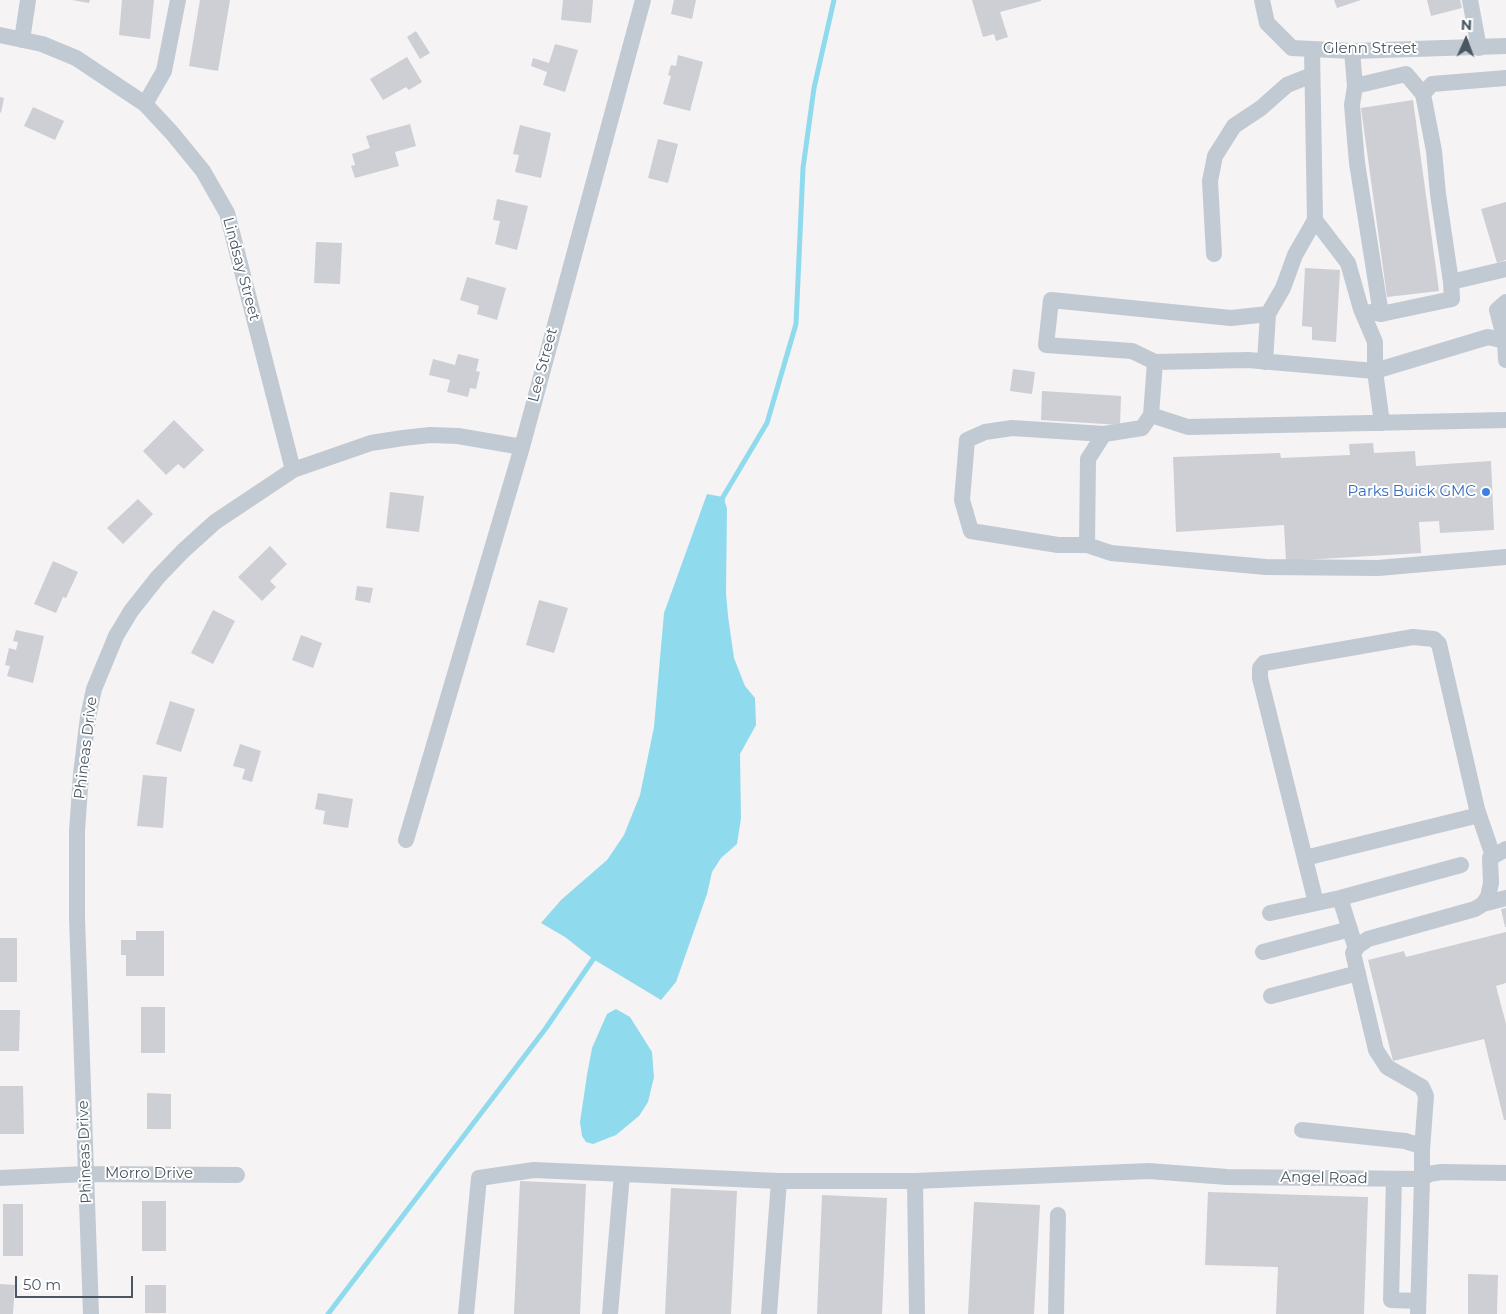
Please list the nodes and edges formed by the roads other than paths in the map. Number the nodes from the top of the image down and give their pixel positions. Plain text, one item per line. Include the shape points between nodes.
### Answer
1 (28, 0) edge
2 (178, 0) edge
3 (643, 0) edge
4 (1262, 0) edge
5 (1470, 0) edge
6 (0, 35) edge
7 (22, 40) junction
8 (1506, 46) edge
9 (1479, 48) junction
10 (1312, 49) junction
11 (1399, 49) junction
12 (1352, 52) junction
13 (1406, 74) junction
14 (1312, 75) junction
15 (1506, 78) edge
16 (1355, 86) junction
17 (1423, 94) junction
18 (144, 104) junction
19 (1315, 220) junction
20 (1214, 254) dead end
21 (1506, 269) edge
22 (1452, 282) junction
23 (1506, 302) edge
24 (1361, 309) junction
25 (1268, 314) junction
26 (1381, 314) junction
27 (1505, 341) edge
28 (1506, 360) edge
29 (1155, 362) junction
30 (1266, 362) junction
31 (1375, 371) junction
32 (1151, 415) junction
33 (1506, 420) edge
34 (1382, 423) junction
35 (1104, 434) junction
36 (522, 447) junction
37 (293, 470) junction
38 (1087, 545) junction
39 (1506, 557) edge
40 (1479, 815) junction
41 (406, 840) dead end
42 (1499, 853) edge
43 (1305, 858) junction
44 (1461, 864) dead end
45 (1340, 898) junction
46 (1506, 898) edge
47 (1316, 903) junction
48 (1483, 904) junction
49 (1270, 913) dead end
50 (1350, 929) junction
51 (1356, 949) junction
52 (1263, 952) dead end
53 (1358, 972) junction
54 (1271, 996) dead end
55 (1302, 1130) dead end
56 (1422, 1150) junction
57 (1506, 1173) edge
58 (86, 1174) junction
59 (622, 1174) junction
60 (237, 1175) dead end
61 (0, 1178) edge
62 (1422, 1179) junction
63 (1394, 1180) junction
64 (779, 1181) junction
65 (915, 1181) junction
66 (1058, 1215) dead end
67 (1418, 1307) edge
68 (91, 1314) edge
69 (466, 1314) edge
70 (610, 1314) edge
71 (769, 1314) edge
72 (917, 1314) edge
73 (1056, 1314) edge

1 - 7 street
2 - 18 street via 164,71
3 - 36 street, Lee Street
4 - 10 street, Glenn Street via 1268,23 1292,48
5 - 9 street
6 - 7 street, Lindsay Street
7 - 18 street, Lindsay Street via 42,44 76,58
8 - 9 street, Glenn Street
9 - 11 street, Glenn Street
10 - 12 street, Glenn Street
10 - 14 street
11 - 12 street, Glenn Street
11 - 13 street
12 - 16 street
13 - 16 street
13 - 17 street
14 - 19 street
14 - 20 street via 1287,85 1234,126 1215,156 1210,181
15 - 17 street via 1432,84
16 - 26 street via 1352,106 1357,163
17 - 22 street
18 - 37 street, Lindsay Street via 203,171 227,213
19 - 24 street via 1348,263
19 - 25 street
21 - 22 street
22 - 26 street via 1452,299
23 - 27 street via 1497,310
24 - 26 street
24 - 31 street via 1375,342
25 - 29 street via 1231,318 1050,300 1046,345 1132,351
25 - 30 street
27 - 28 street
27 - 31 street via 1488,337
29 - 30 street
29 - 32 street
30 - 31 street
31 - 34 street
32 - 34 street via 1188,427
32 - 35 street via 1142,428
33 - 34 street
35 - 38 street via 1088,458
35 - 38 street via 1012,428 985,432 966,440 962,500 971,531 1058,545
36 - 37 street, Phineas Drive via 458,436 430,435 371,443
36 - 41 street, Lee Street
37 - 58 street, Phineas Drive via 215,522 158,577 116,636 94,689 80,774 77,831
38 - 39 street via 1111,553 1266,567 1378,568
40 - 42 street
40 - 43 street
40 - 43 street via 1439,644 1434,639 1412,636 1264,663 1260,668 1260,678
42 - 48 street via 1490,858 1491,883
43 - 47 street
44 - 45 street
45 - 47 street
45 - 50 street
46 - 48 street
47 - 49 street
48 - 51 street via 1368,939
50 - 51 street
50 - 52 street
51 - 53 street via 1353,953
53 - 54 street
53 - 56 street via 1381,1061 1422,1087 1426,1096
55 - 56 street via 1405,1140
56 - 62 street
57 - 62 street, Angel Road via 1441,1172
58 - 60 street, Morro Drive
58 - 61 street, Morro Drive
58 - 68 street, Phineas Drive
59 - 64 street, Angel Road
59 - 69 street, Angel Road via 534,1170 480,1178
59 - 70 street
62 - 63 street, Angel Road
62 - 67 street
63 - 65 street, Angel Road via 1149,1171
63 - 67 street via 1392,1300
64 - 65 street, Angel Road
64 - 71 street
65 - 72 street
66 - 73 street

